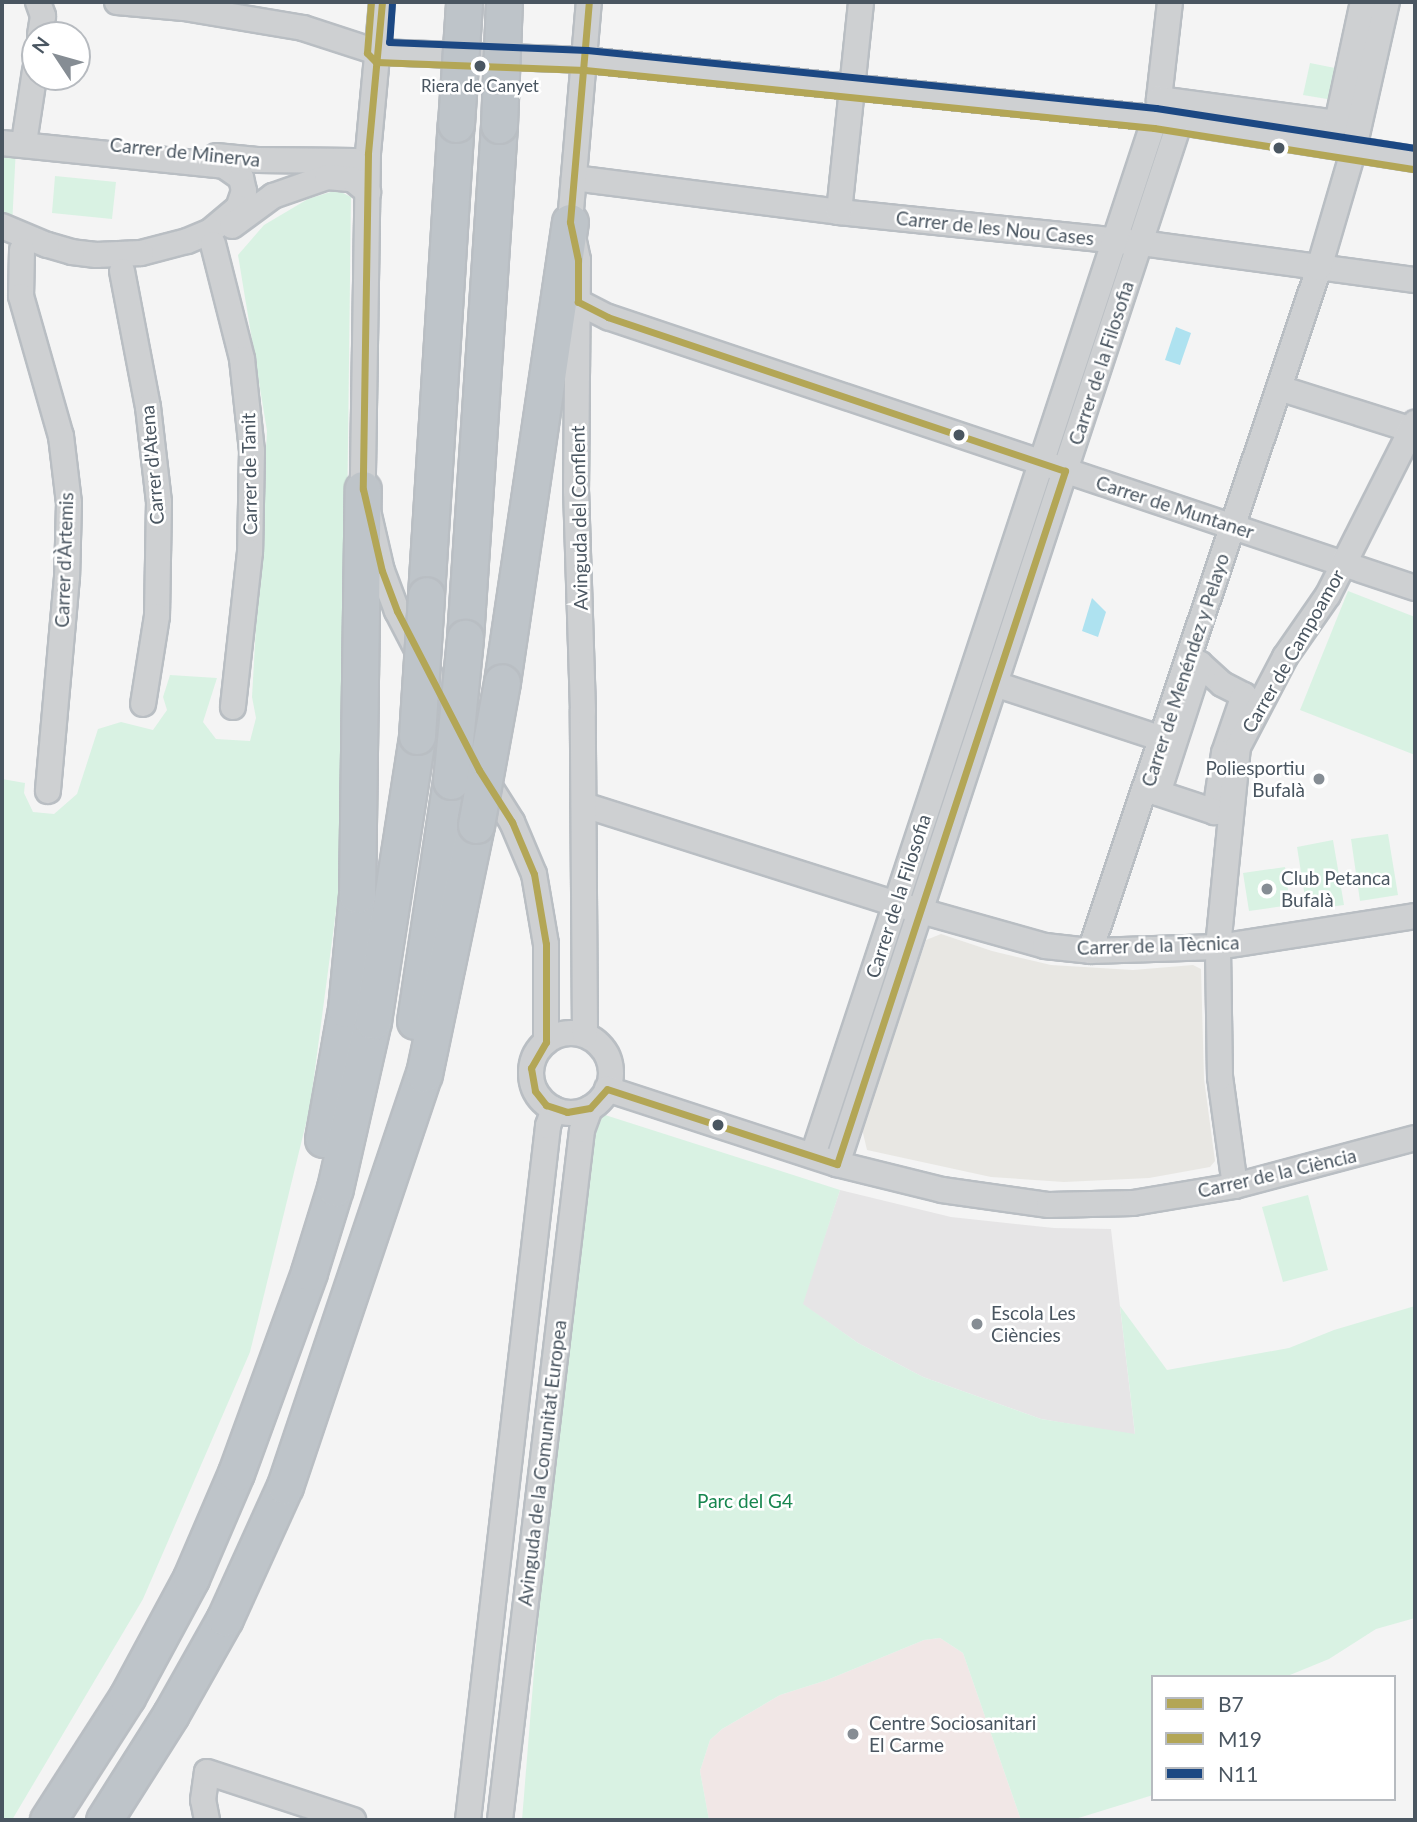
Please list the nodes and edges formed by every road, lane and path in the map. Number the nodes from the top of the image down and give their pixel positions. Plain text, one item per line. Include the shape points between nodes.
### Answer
1 (117, 2) edge
2 (382, 2) edge
3 (464, 2) edge
4 (504, 2) edge
5 (589, 2) edge
6 (861, 2) edge
7 (1170, 2) edge
8 (1363, 2) edge
9 (1387, 2) edge
10 (184, 5) edge
11 (377, 52) junction
12 (586, 60) junction
13 (852, 89) junction
14 (27, 91) edge
15 (1156, 118) junction
16 (1180, 121) junction
17 (10, 137) edge
18 (1354, 148) junction
19 (368, 154) junction
20 (1415, 159) edge
21 (257, 160) junction
22 (574, 178) junction
23 (368, 192) junction
24 (273, 196) junction
25 (839, 212) junction
26 (570, 222) junction
27 (233, 225) junction
28 (2, 226) edge
29 (1115, 241) junction
30 (1142, 243) junction
31 (213, 244) junction
32 (12, 245) edge
33 (1319, 268) junction
34 (122, 271) junction
35 (1415, 280) edge
36 (578, 302) junction
37 (1279, 388) junction
38 (1414, 428) edge
39 (1041, 463) junction
40 (1065, 471) junction
41 (362, 489) junction
42 (1232, 526) junction
43 (1344, 564) junction
44 (1415, 588) edge
45 (995, 684) junction
46 (143, 704) dead end
47 (233, 707) dead end
48 (1162, 739) junction
49 (48, 791) dead end
50 (584, 805) junction
51 (1215, 812) joint
52 (896, 904) junction
53 (920, 911) junction
54 (1415, 916) edge
55 (1218, 947) junction
56 (1090, 951) junction
57 (585, 1035) junction
58 (546, 1042) junction
59 (607, 1089) junction
60 (590, 1108) junction
61 (554, 1109) junction
62 (1415, 1138) edge
63 (813, 1155) junction
64 (837, 1164) junction
65 (1235, 1186) junction
66 (374, 1220) junction
67 (282, 1352) junction
68 (469, 1810) edge
69 (53, 1813) edge
70 (501, 1813) edge
71 (105, 1819) edge
72 (207, 1820) edge
73 (353, 1820) edge

1 - 10 street
2 - 11 street
3 - 67 highway, bridge via 417,736 373,1021 335,1188
4 - 66 highway, bridge via 465,638 451,781 412,1035
5 - 12 street, Avinguda del Conflent
6 - 13 street
7 - 8 street via 1159,99 1337,123
9 - 18 street, Carrer de Menéndez y Pelayo
10 - 11 street via 303,28
11 - 12 street
11 - 19 street
12 - 13 street
12 - 22 street, Avinguda del Conflent
13 - 15 street
13 - 25 street
14 - 17 street
15 - 16 street
15 - 29 street, Carrer de la Filosofia
16 - 18 street
16 - 30 street, Carrer de la Filosofia
17 - 21 street, Carrer de Minerva
17 - 28 street via 224,166 241,178 244,191 238,208 211,231 141,253 72,252
18 - 20 street
18 - 33 street, Carrer de Menéndez y Pelayo
19 - 21 street, Carrer de Minerva via 353,161
19 - 23 street
21 - 24 street via 270,174
21 - 27 street via 252,195
22 - 25 street, Carrer de les Nou Cases
22 - 26 street, Avinguda del Conflent
23 - 24 street via 352,179 327,177
23 - 41 street
24 - 27 street
25 - 29 street, Carrer de les Nou Cases
26 - 36 street, Avinguda del Conflent via 578,260
26 - 66 highway, bridge via 502,682 476,825 424,1074
27 - 31 street
29 - 30 street, Carrer de les Nou Cases
29 - 39 street, Carrer de la Filosofia
30 - 33 street, Carrer de les Nou Cases
30 - 40 street, Carrer de la Filosofia
31 - 34 street via 178,259
31 - 47 street, Carrer de Tanit via 243,359 252,451 250,552
32 - 34 street via 79,265
32 - 49 street, Carrer d'Àrtemis via 61,436 69,503
33 - 35 street, Carrer de les Nou Cases
33 - 37 street, Carrer de Menéndez y Pelayo
34 - 46 street, Carrer d'Atena via 148,407 159,502 157,616
36 - 39 street, Carrer de Muntaner via 608,317
36 - 50 street, Avinguda del Conflent via 576,492
37 - 38 street
37 - 42 street, Carrer de Menéndez y Pelayo
38 - 43 street, Carrer de Campoamor
39 - 40 street, Carrer de Muntaner
39 - 52 street, Carrer de la Filosofia
40 - 42 street, Carrer de Muntaner
40 - 45 street, Carrer de la Filosofia
41 - 58 street via 397,611 479,770 512,822 534,874 546,944
41 - 67 highway via 355,920 346,1009
42 - 43 street, Carrer de Muntaner
42 - 48 street, Carrer de Menéndez y Pelayo
43 - 44 street, Carrer de Muntaner
43 - 55 street, Carrer de Campoamor via 1285,657 1238,747
45 - 48 street
45 - 53 street, Carrer de la Filosofia
48 - 56 street, Carrer de Menéndez y Pelayo
50 - 52 street, Carrer de la Tècnica
50 - 57 street, Avinguda del Conflent
51 - 51 street via 1158,793 1200,664 1222,684 1244,695 1224,753
52 - 53 street, Carrer de la Tècnica
52 - 63 street, Carrer de la Filosofia
53 - 56 street, Carrer de la Tècnica via 1045,946
53 - 64 street, Carrer de la Filosofia
54 - 55 street, Carrer de la Tècnica
55 - 56 street, Carrer de la Tècnica
55 - 65 street, Carrer de Campoamor via 1220,1077
57 - 58 street via 569,1033
57 - 59 street via 607,1056 611,1073
58 - 61 street via 534,1058 531,1078 540,1098
59 - 60 street
59 - 63 street, Carrer de la Ciència
60 - 61 street
60 - 70 street, Avinguda de la Comunitat Europea via 582,1130
61 - 68 street, Avinguda de la Comunitat Europea via 548,1126
62 - 65 street, Carrer de la Ciència
63 - 64 street, Carrer de la Ciència
64 - 65 street, Carrer de la Ciència via 942,1190 1049,1205 1133,1203
66 - 71 highway via 285,1486 225,1618
67 - 69 highway via 215,1526 167,1626
72 - 73 street via 207,1772

